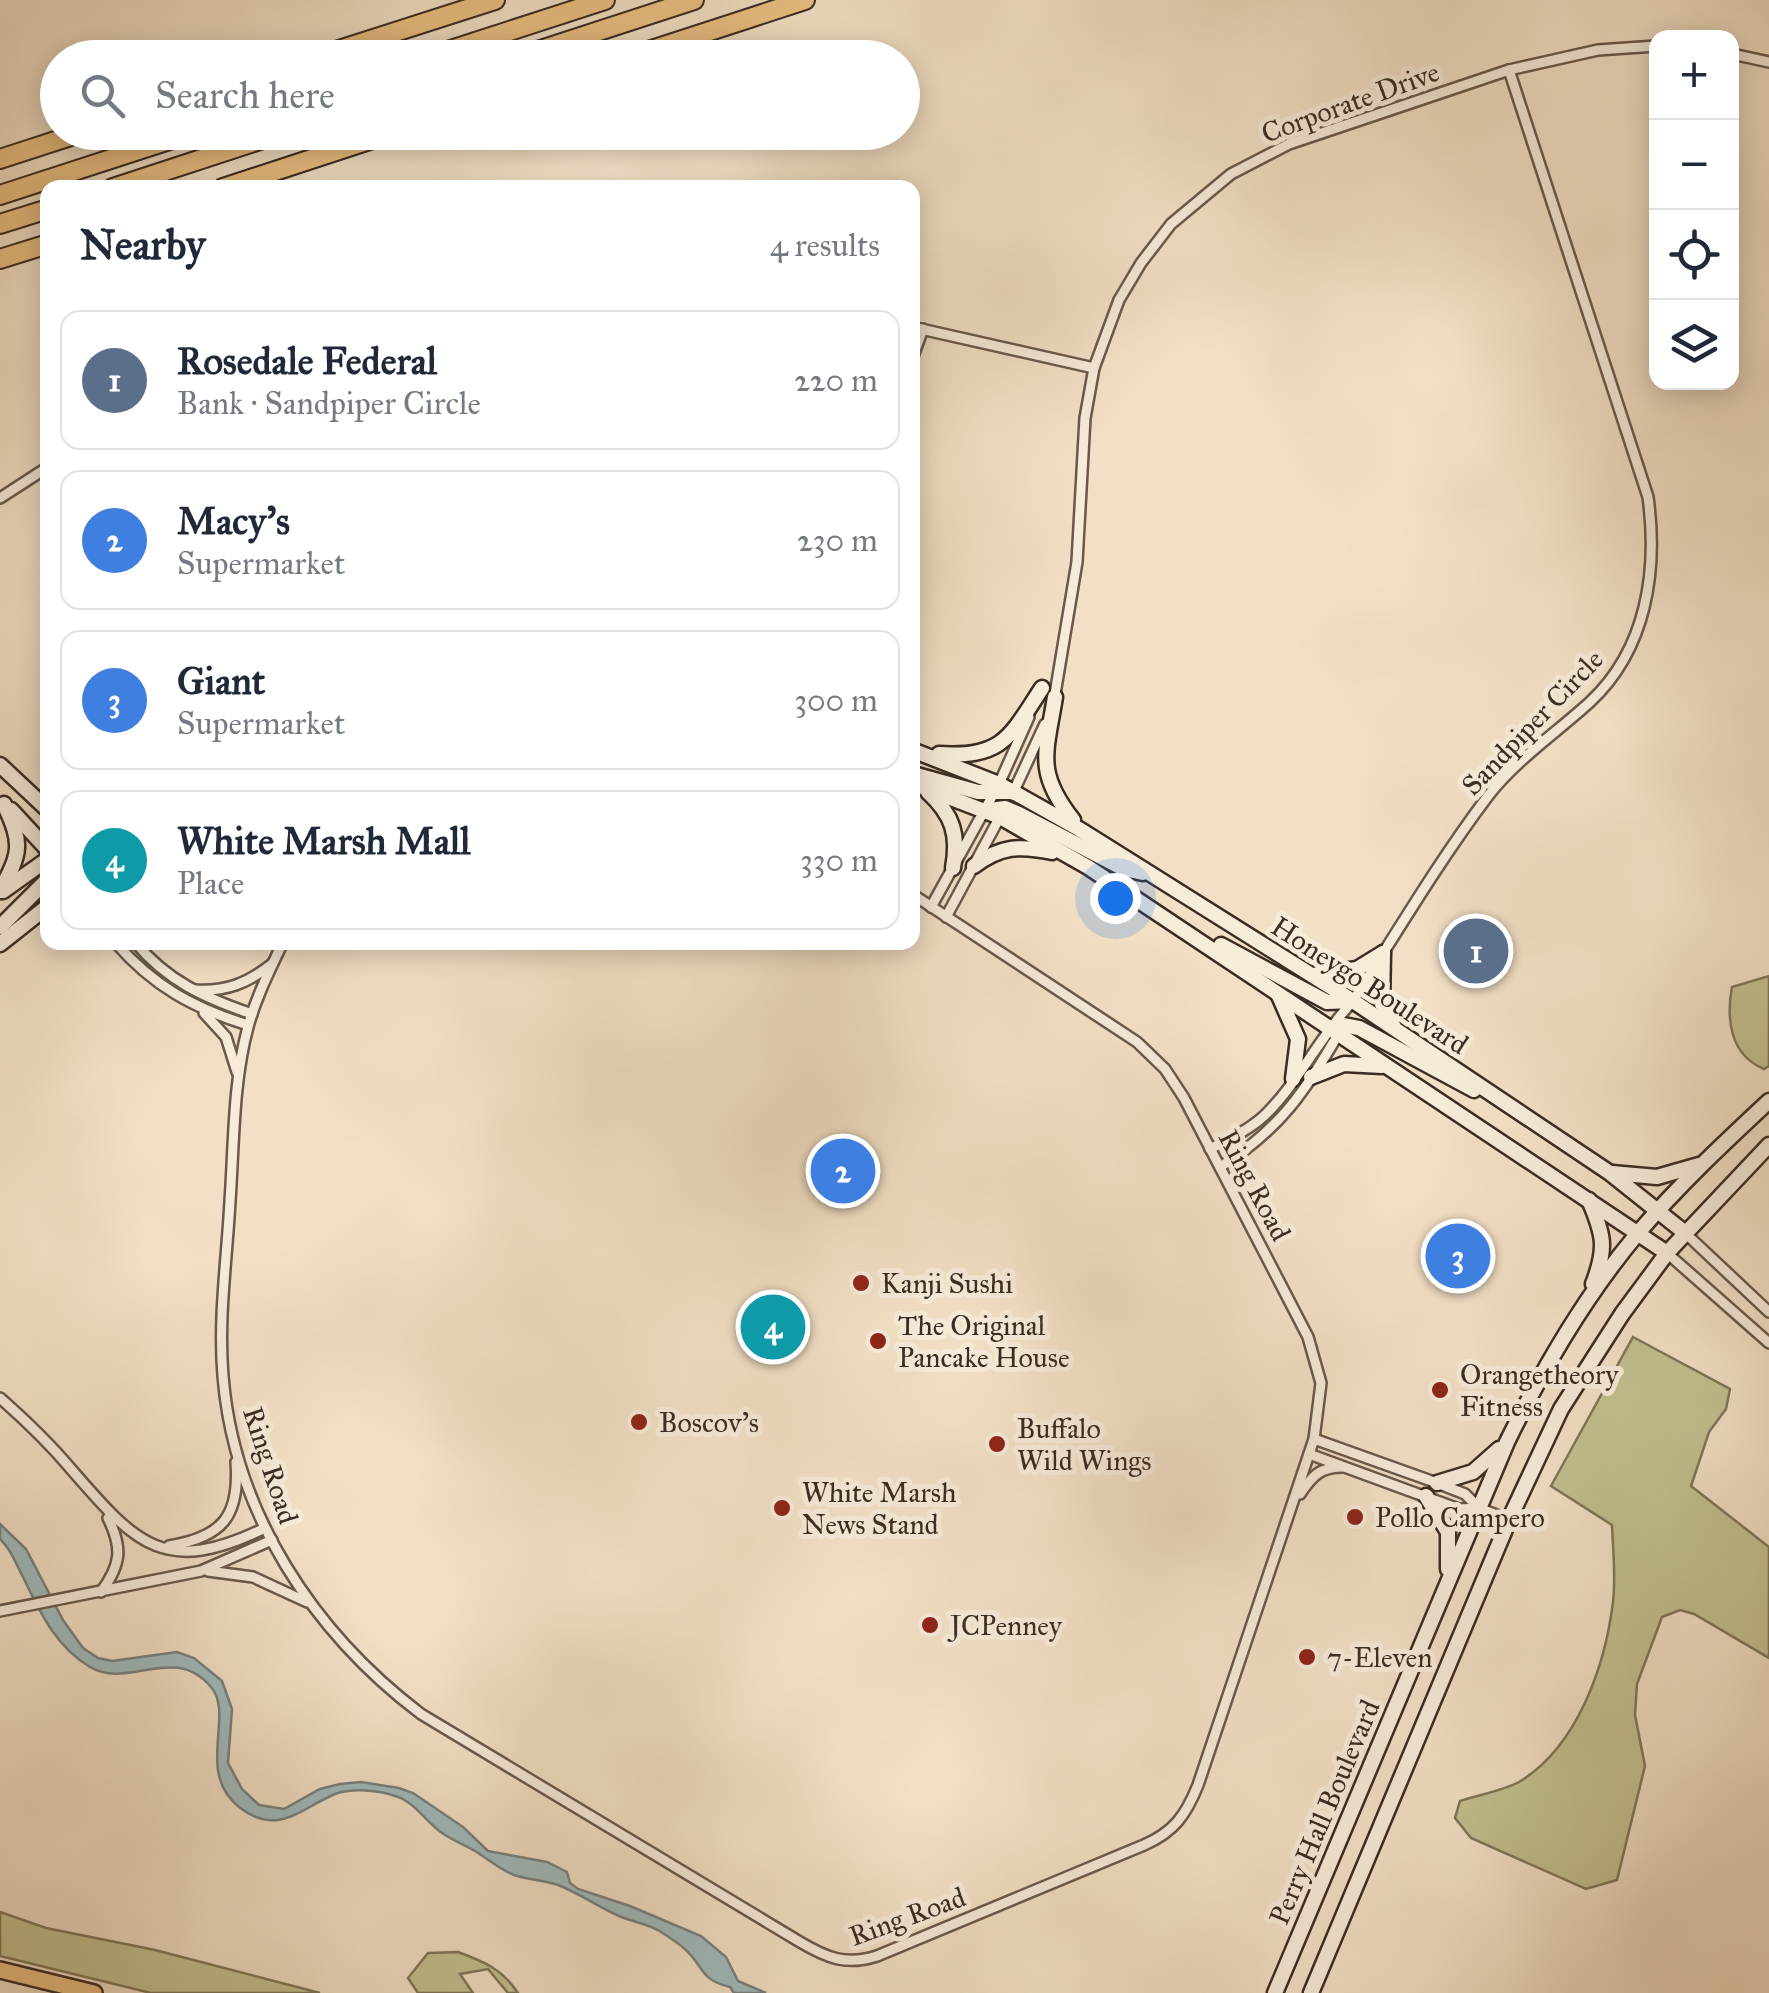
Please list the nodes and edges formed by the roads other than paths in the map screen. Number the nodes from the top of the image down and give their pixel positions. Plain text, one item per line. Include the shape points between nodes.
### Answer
1 (494, 0) edge
2 (605, 0) edge
3 (694, 0) edge
4 (805, 0) edge
5 (370, 40) edge
6 (482, 40) edge
7 (571, 40) edge
8 (682, 40) edge
9 (1649, 46) edge
10 (1739, 56) edge
11 (1769, 62) edge
12 (1510, 70) junction
13 (40, 147) edge
14 (139, 150) edge
15 (229, 150) edge
16 (339, 150) edge
17 (0, 160) edge
18 (46, 180) edge
19 (137, 180) edge
20 (247, 180) edge
21 (40, 182) edge
22 (0, 195) edge
23 (40, 211) edge
24 (0, 224) edge
25 (40, 246) edge
26 (0, 259) edge
27 (920, 328) edge
28 (1094, 368) junction
29 (40, 471) edge
30 (0, 498) edge
31 (1060, 656) junction
32 (1049, 692) junction
33 (920, 751) edge
34 (920, 752) edge
35 (0, 765) edge
36 (21, 782) junction
37 (920, 782) edge
38 (920, 783) edge
39 (920, 785) edge
40 (997, 788) junction
41 (1014, 792) junction
42 (40, 794) edge
43 (2, 802) edge
44 (40, 802) edge
45 (985, 810) junction
46 (1002, 813) junction
47 (1080, 829) junction
48 (40, 840) edge
49 (1066, 855) junction
50 (40, 864) edge
51 (974, 866) junction
52 (953, 868) junction
53 (1154, 876) junction
54 (40, 887) edge
55 (0, 892) edge
56 (920, 899) edge
57 (1137, 899) junction
58 (931, 907) junction
59 (40, 912) edge
60 (40, 917) edge
61 (946, 917) junction
62 (32, 918) junction
63 (0, 927) edge
64 (0, 944) edge
65 (123, 950) edge
66 (143, 950) edge
67 (279, 950) edge
68 (1383, 954) junction
69 (274, 962) junction
70 (1313, 976) junction
71 (188, 989) junction
72 (1276, 991) junction
73 (1353, 1001) junction
74 (198, 1008) junction
75 (250, 1020) junction
76 (1336, 1029) junction
77 (1400, 1034) junction
78 (1386, 1066) junction
79 (239, 1076) junction
80 (1311, 1076) junction
81 (1292, 1079) junction
82 (1498, 1098) junction
83 (1769, 1101) edge
84 (1769, 1145) edge
85 (1210, 1149) junction
86 (1704, 1162) junction
87 (1220, 1166) junction
88 (1610, 1172) junction
89 (1588, 1200) junction
90 (1658, 1212) junction
91 (1684, 1232) junction
92 (1638, 1233) junction
93 (1667, 1253) junction
94 (1586, 1302) junction
95 (1769, 1312) edge
96 (1769, 1343) edge
97 (0, 1398) edge
98 (1314, 1439) junction
99 (1507, 1442) junction
100 (234, 1444) junction
101 (1310, 1454) junction
102 (1349, 1467) junction
103 (1437, 1483) junction
104 (1426, 1496) junction
105 (1294, 1505) junction
106 (102, 1507) junction
107 (1479, 1508) junction
108 (1509, 1520) junction
109 (265, 1528) junction
110 (272, 1540) junction
111 (162, 1547) junction
112 (201, 1571) junction
113 (1448, 1582) junction
114 (101, 1592) junction
115 (309, 1603) junction
116 (0, 1610) edge
117 (0, 1970) edge
118 (94, 1993) edge
119 (1275, 1993) edge
120 (1311, 1993) edge

1 - 5 highway
2 - 6 highway
3 - 7 highway
4 - 8 highway
9 - 12 street, Corporate Drive via 1598,50
10 - 11 street
12 - 28 street, Corporate Drive via 1289,144 1232,174 1156,242 1111,317
12 - 68 street, Sandpiper Circle via 1648,496 1652,584 1617,670 1491,792
13 - 17 highway
14 - 18 highway
15 - 19 highway
16 - 20 highway
21 - 22 highway
23 - 24 highway
25 - 26 highway
27 - 28 street
28 - 31 street, Corporate Drive via 1077,562
29 - 30 street
31 - 32 street, Corporate Drive
31 - 32 street, Corporate Drive
32 - 33 main road via 1012,734 982,754
32 - 40 street, Corporate Drive
32 - 41 street, Corporate Drive via 1038,744
32 - 47 main road via 1046,774
34 - 40 main road
35 - 36 main road
36 - 42 main road
36 - 44 main road
37 - 40 main road via 978,792
38 - 45 main road
39 - 52 main road via 954,824
40 - 41 main road
40 - 45 street, Corporate Drive
41 - 46 street, Corporate Drive
41 - 47 main road, Honeygo Boulevard
43 - 48 main road
43 - 55 main road via 19,842
45 - 46 main road
45 - 52 street, Corporate Drive
46 - 49 main road, Honeygo Boulevard
46 - 51 street, Corporate Drive
46 - 53 main road via 1124,869
47 - 53 main road, Honeygo Boulevard
49 - 51 main road via 1020,846 998,850
49 - 57 main road, Honeygo Boulevard
50 - 55 main road
51 - 61 street, Corporate Drive
52 - 58 street, Corporate Drive
53 - 70 main road, Honeygo Boulevard
54 - 63 main road
56 - 58 street, Ring Road
57 - 72 main road, Honeygo Boulevard
57 - 73 main road via 1328,1002
58 - 61 street, Ring Road
59 - 62 main road
60 - 62 main road
61 - 85 street, Ring Road via 1147,1050 1176,1085
62 - 64 main road
65 - 74 street via 153,981
66 - 71 street
67 - 69 street, Ring Road
68 - 70 main road via 1357,970
68 - 73 street, Sandpiper Circle
68 - 77 main road via 1382,1004
69 - 71 street via 226,990
69 - 75 street, Ring Road
70 - 73 main road, Honeygo Boulevard
71 - 75 street
72 - 76 main road, Honeygo Boulevard
72 - 81 main road via 1298,1039
73 - 76 street, Sandpiper Circle
73 - 77 main road, Honeygo Boulevard
74 - 75 street
74 - 79 street via 226,1037
75 - 79 street, Ring Road
76 - 78 main road, Honeygo Boulevard
76 - 80 street
76 - 81 street
76 - 82 main road via 1359,1028 1457,1083
77 - 82 main road, Honeygo Boulevard
78 - 80 main road via 1344,1064
78 - 89 main road, Honeygo Boulevard
79 - 100 street, Ring Road via 222,1328
80 - 87 street via 1268,1133
81 - 85 street via 1263,1117
82 - 88 main road, Honeygo Boulevard
83 - 86 main road, Perry Hall Boulevard
84 - 91 main road, Perry Hall Boulevard
85 - 87 street, Ring Road
86 - 88 main road via 1658,1177
86 - 90 main road, Perry Hall Boulevard
87 - 98 street, Ring Road via 1313,1349 1321,1396
88 - 90 main road, Honeygo Boulevard
89 - 92 main road, Honeygo Boulevard
89 - 94 main road via 1604,1241
90 - 91 main road, Honeygo Boulevard
90 - 92 main road, Perry Hall Boulevard
91 - 93 main road, Perry Hall Boulevard
91 - 95 street, Honeygo Boulevard
92 - 93 main road, Honeygo Boulevard
92 - 94 main road, Perry Hall Boulevard
93 - 96 street, Honeygo Boulevard
93 - 108 main road, Perry Hall Boulevard via 1561,1409
94 - 99 main road, Perry Hall Boulevard
97 - 106 street
98 - 101 street, Ring Road
98 - 103 street
99 - 103 main road via 1473,1472
99 - 107 main road, Perry Hall Boulevard
100 - 109 street, Ring Road
100 - 111 street via 237,1480 229,1514 206,1537
101 - 102 street
101 - 105 street, Ring Road
102 - 104 street
102 - 105 street via 1312,1475
103 - 107 street
104 - 107 street via 1459,1510
104 - 113 main road via 1448,1532
105 - 115 street, Ring Road via 1198,1785 1174,1828 860,1962 838,1961 800,1942 422,1714 371,1673
106 - 111 street via 128,1531
106 - 114 street via 119,1559
107 - 108 street
107 - 113 main road, Perry Hall Boulevard
108 - 120 main road, Perry Hall Boulevard
109 - 110 street, Ring Road
109 - 111 street via 209,1549
110 - 112 street
110 - 115 street, Ring Road
112 - 114 street
112 - 115 street via 253,1576
113 - 119 main road, Perry Hall Boulevard
114 - 116 street
117 - 118 highway

